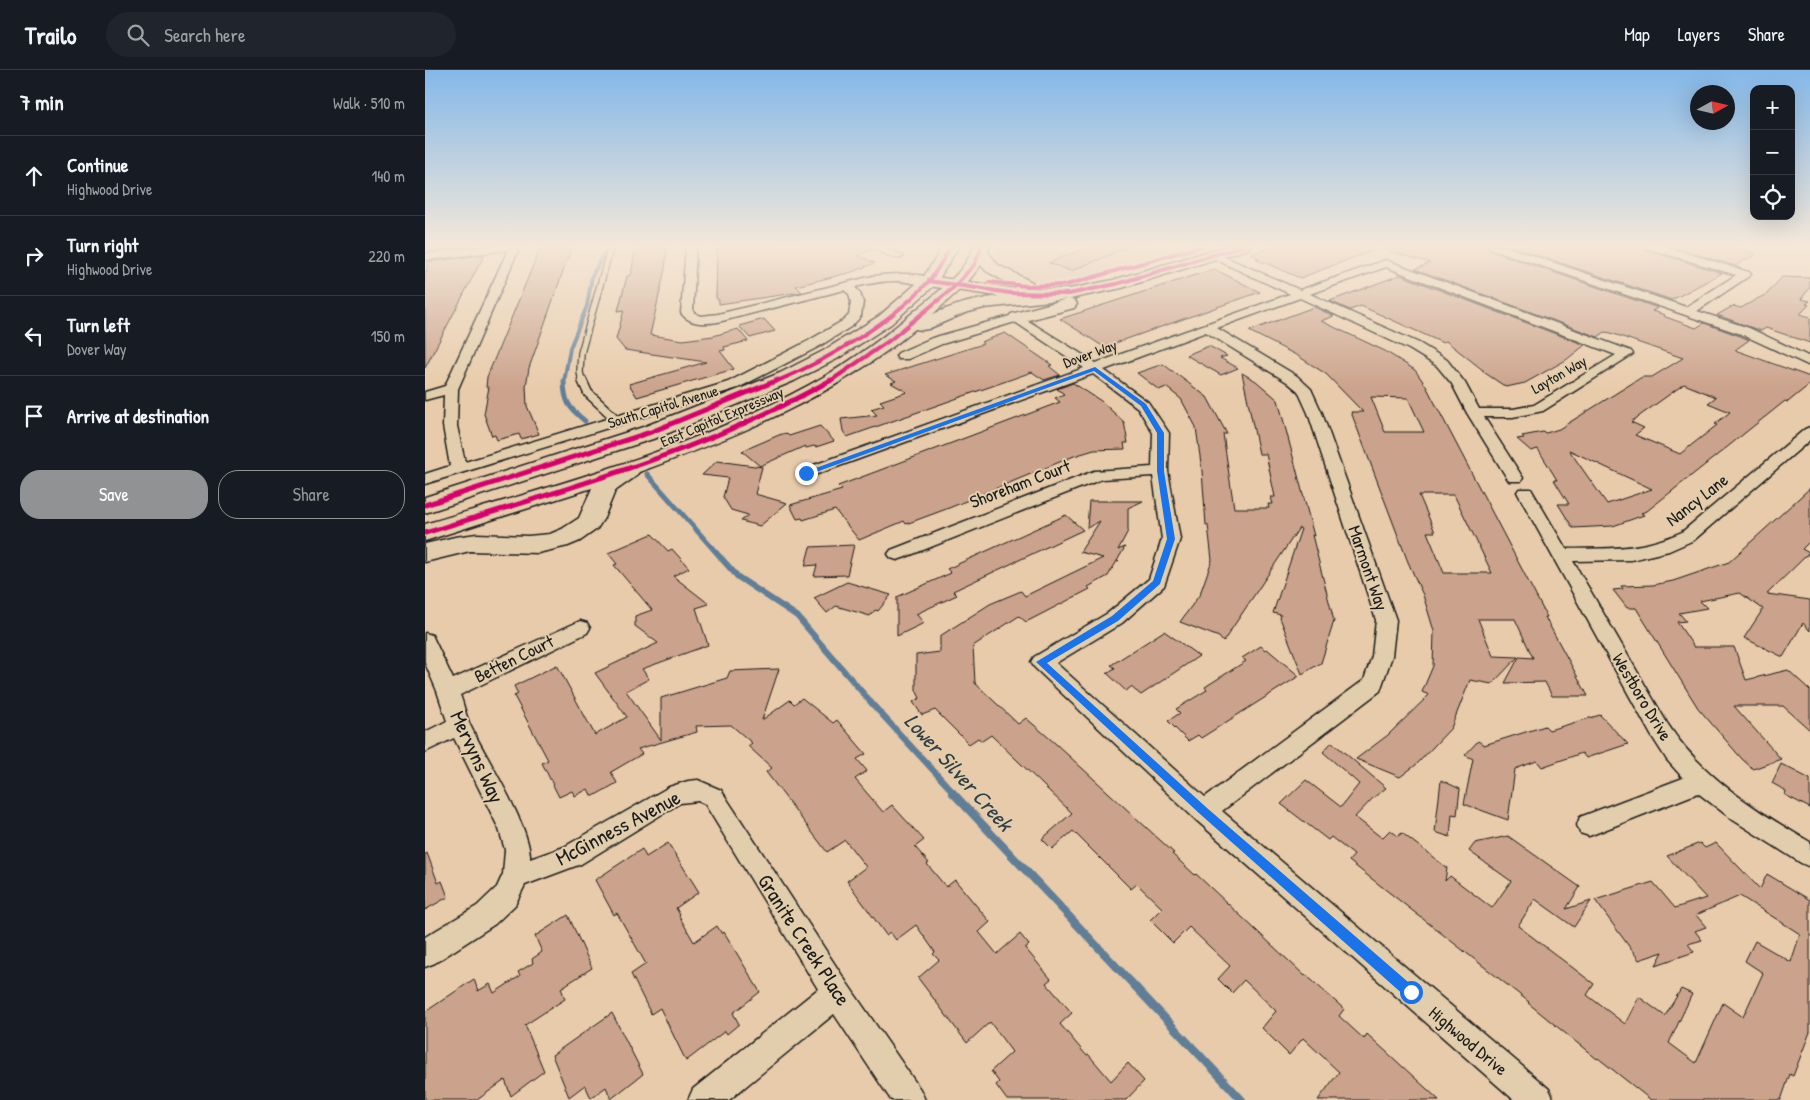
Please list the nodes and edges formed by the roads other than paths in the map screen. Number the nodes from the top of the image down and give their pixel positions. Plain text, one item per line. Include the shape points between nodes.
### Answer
1 (493, 294) edge
2 (598, 294) edge
3 (688, 294) edge
4 (811, 294) edge
5 (854, 294) edge
6 (914, 294) edge
7 (948, 294) edge
8 (1031, 294) edge
9 (1068, 294) edge
10 (1069, 294) edge
11 (1091, 294) edge
12 (1300, 294) joint
13 (1468, 294) edge
14 (1637, 294) edge
15 (1714, 294) edge
16 (1688, 311) junction
17 (1017, 318) junction
18 (1209, 328) junction
19 (900, 346) junction
20 (1626, 354) joint
21 (1810, 362) edge
22 (1095, 369) junction
23 (451, 389) junction
24 (425, 396) edge
25 (1474, 413) junction
26 (618, 421) junction
27 (1810, 432) edge
28 (675, 451) junction
29 (459, 469) junction
30 (1161, 471) junction
31 (806, 473) dead end
32 (425, 479) edge
33 (1520, 485) joint
34 (425, 505) edge
35 (595, 513) junction
36 (434, 530) edge
37 (425, 553) edge
38 (897, 554) dead end
39 (1559, 555) junction
40 (580, 628) dead end
41 (425, 640) edge
42 (448, 691) junction
43 (459, 725) junction
44 (425, 743) edge
45 (1701, 781) junction
46 (693, 790) joint
47 (1204, 811) junction
48 (1589, 825) dead end
49 (1810, 855) edge
50 (516, 876) junction
51 (425, 953) edge
52 (837, 992) junction
53 (703, 1100) edge
54 (909, 1100) edge
55 (1538, 1100) edge

1 - 23 street
2 - 26 lane via 585,333 580,361 582,383 595,401
3 - 4 street via 687,313 697,319 718,318
5 - 26 street, South Capitol Avenue via 855,316 840,329 733,385
6 - 34 main road, East Capitol Expressway via 857,339 787,377 651,432
7 - 19 main road, East Capitol Expressway
8 - 9 main road
10 - 19 main road via 974,305 943,315
11 - 17 main road
12 - 18 street, Dover Way
12 - 25 street, Westboro Drive via 1414,346 1442,363
13 - 20 street, Dover Way
14 - 16 street
15 - 16 street
16 - 21 street via 1745,331
17 - 19 street via 937,341
17 - 22 street, Highwood Drive
18 - 22 street, Dover Way
18 - 47 street, Marmont Way via 1304,388 1386,620 1382,656 1373,685
19 - 28 main road, East Capitol Expressway via 770,412
20 - 25 street, Layton Way via 1538,408 1513,413
22 - 30 street, Highwood Drive via 1143,405 1161,433
22 - 31 street, Dover Way
23 - 24 street
23 - 29 street via 450,426
25 - 33 street, Westboro Drive
26 - 29 street, South Capitol Avenue
27 - 39 street, Nancy Lane via 1688,536 1663,547 1631,554
28 - 35 main road via 609,482
28 - 36 main road, East Capitol Expressway
29 - 32 street, South Capitol Avenue
30 - 38 street, Shoreham Court via 1100,474
30 - 47 street, Highwood Drive via 1171,539 1157,582 1115,618 1041,662
33 - 39 street, Westboro Drive
35 - 36 main road via 591,502 584,497 562,496
35 - 37 main road via 582,529 545,544 468,542
39 - 45 street, Westboro Drive via 1659,729 1680,759
40 - 42 street, Betten Court
41 - 42 street, Mervyns Way
42 - 43 street, Mervyns Way
43 - 44 street
43 - 50 street, Mervyns Way via 511,828 518,850
45 - 48 street
45 - 49 street, Westboro Drive via 1723,800
46 - 50 street, McGinness Avenue via 673,796 572,856
46 - 52 street, Granite Creek Place via 713,797
47 - 55 street, Highwood Drive
50 - 51 street via 506,896 486,915
52 - 53 street
52 - 54 street, Granite Creek Place

